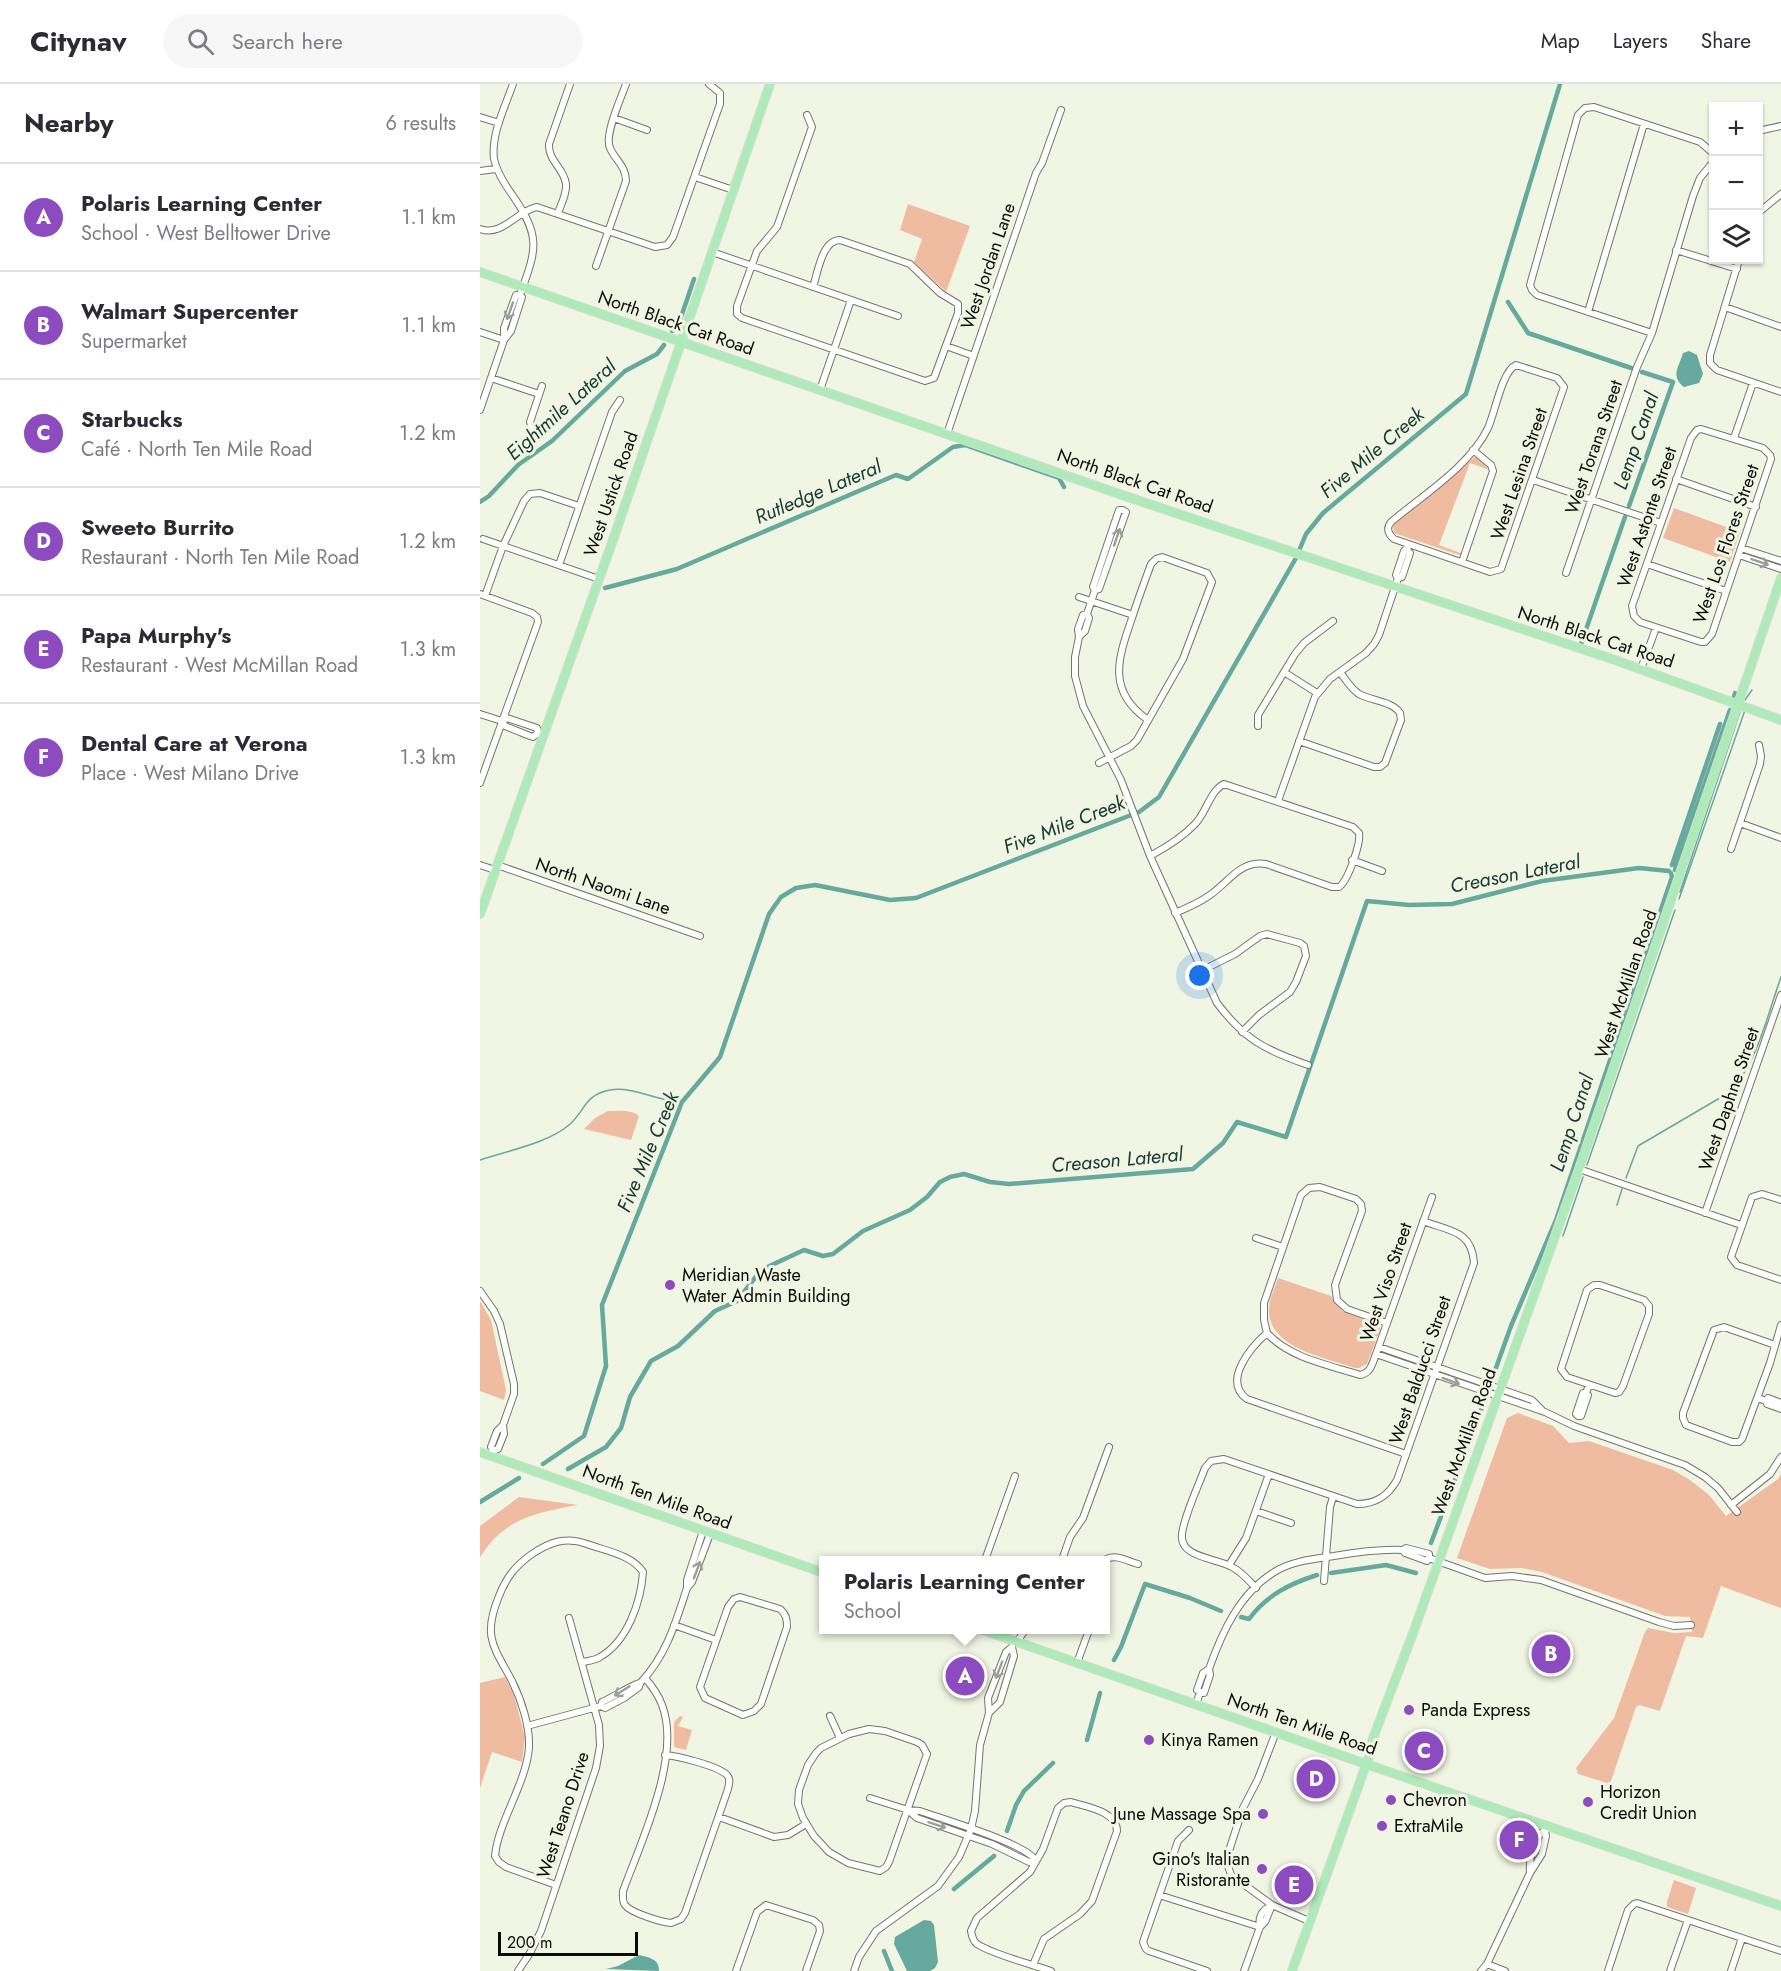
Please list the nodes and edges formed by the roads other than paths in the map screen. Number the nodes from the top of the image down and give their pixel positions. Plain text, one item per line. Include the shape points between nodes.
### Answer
1 (513, 84) edge
2 (570, 84) edge
3 (626, 84) edge
4 (709, 84) edge
5 (770, 84) edge
6 (1061, 110) dead end
7 (807, 115) dead end
8 (480, 117) edge
9 (614, 118) junction
10 (500, 123) junction
11 (1644, 124) junction
12 (1781, 126) edge
13 (647, 130) dead end
14 (1763, 130) edge
15 (1709, 150) edge
16 (1709, 166) edge
17 (496, 168) junction
18 (480, 171) edge
19 (695, 177) junction
20 (733, 190) junction
21 (1781, 194) edge
22 (1762, 210) edge
23 (524, 212) junction
24 (558, 213) junction
25 (480, 229) edge
26 (608, 230) junction
27 (1676, 250) junction
28 (712, 252) junction
29 (1738, 264) edge
30 (596, 266) dead end
31 (751, 266) junction
32 (1737, 269) junction
33 (480, 272) edge
34 (813, 287) junction
35 (521, 291) junction
36 (851, 300) junction
37 (1725, 307) junction
38 (1588, 312) junction
39 (898, 316) dead end
40 (1781, 327) edge
41 (480, 332) edge
42 (1652, 333) junction
43 (504, 340) junction
44 (681, 342) junction
45 (946, 346) junction
46 (834, 349) junction
47 (971, 355) dead end
48 (491, 378) junction
49 (1753, 382) junction
50 (542, 386) dead end
51 (820, 390) junction
52 (1781, 392) edge
53 (539, 394) junction
54 (620, 400) dead end
55 (480, 410) edge
56 (533, 432) dead end
57 (947, 434) junction
58 (1734, 438) junction
59 (1473, 450) junction
60 (1677, 479) junction
61 (1533, 480) junction
62 (1128, 497) junction
63 (1591, 499) junction
64 (579, 506) junction
65 (1755, 507) junction
66 (1661, 523) junction
67 (483, 539) dead end
68 (503, 546) junction
69 (1408, 547) junction
70 (1740, 551) junction
71 (1781, 561) edge
72 (1462, 562) junction
73 (1647, 564) junction
74 (558, 565) junction
75 (1781, 569) edge
76 (1566, 573) dead end
77 (1781, 578) edge
78 (599, 579) junction
79 (1395, 587) junction
80 (1726, 591) junction
81 (483, 595) edge
82 (1079, 597) dead end
83 (1091, 602) junction
84 (1133, 615) junction
85 (1333, 621) dead end
86 (1656, 628) junction
87 (1641, 669) junction
88 (1284, 672) junction
89 (1340, 672) junction
90 (1317, 693) junction
91 (1738, 704) junction
92 (480, 714) edge
93 (1148, 720) junction
94 (1781, 720) edge
95 (502, 721) junction
96 (1258, 726) dead end
97 (541, 733) junction
98 (1299, 741) junction
99 (1759, 746) dead end
100 (1110, 757) junction
101 (1099, 762) dead end
102 (480, 783) edge
103 (1278, 801) junction
104 (1740, 823) junction
105 (1781, 837) edge
106 (1731, 849) dead end
107 (1150, 856) junction
108 (1352, 860) junction
109 (480, 866) edge
110 (496, 868) junction
111 (1382, 871) dead end
112 (1175, 913) junction
113 (480, 914) edge
114 (700, 936) dead end
115 (1201, 971) junction
116 (1781, 995) edge
117 (1242, 1032) junction
118 (1308, 1065) dead end
119 (1579, 1169) junction
120 (1431, 1197) dead end
121 (1781, 1200) edge
122 (1705, 1213) junction
123 (1423, 1221) junction
124 (1741, 1225) junction
125 (1256, 1238) dead end
126 (1282, 1247) junction
127 (1781, 1280) edge
128 (480, 1290) edge
129 (1387, 1323) junction
130 (1781, 1325) edge
131 (1268, 1333) junction
132 (1775, 1344) junction
133 (1379, 1347) junction
134 (1376, 1354) junction
135 (1437, 1367) junction
136 (1434, 1375) junction
137 (1588, 1385) junction
138 (1498, 1393) junction
139 (1758, 1398) junction
140 (1766, 1401) junction
141 (1781, 1403) edge
142 (1781, 1409) edge
143 (1574, 1426) junction
144 (1109, 1447) dead end
145 (480, 1452) edge
146 (493, 1454) junction
147 (1406, 1454) junction
148 (1781, 1457) edge
149 (1269, 1474) junction
150 (1015, 1476) dead end
151 (1333, 1497) junction
152 (1731, 1505) junction
153 (1256, 1511) junction
154 (1737, 1512) dead end
155 (1291, 1523) dead end
156 (706, 1532) junction
157 (986, 1556) edge
158 (1063, 1556) edge
159 (1326, 1557) junction
160 (1110, 1558) edge
161 (1438, 1561) junction
162 (1138, 1564) dead end
163 (1229, 1565) junction
164 (819, 1571) edge
165 (1324, 1581) dead end
166 (1256, 1588) junction
167 (569, 1618) dead end
168 (674, 1625) junction
169 (1691, 1625) dead end
170 (994, 1634) edge
171 (1021, 1634) edge
172 (1087, 1634) edge
173 (716, 1640) junction
174 (1014, 1643) junction
175 (583, 1662) junction
176 (1077, 1663) junction
177 (642, 1680) junction
178 (1196, 1705) junction
179 (598, 1707) junction
180 (989, 1713) junction
181 (830, 1716) dead end
182 (527, 1726) junction
183 (1276, 1732) junction
184 (840, 1738) junction
185 (666, 1755) junction
186 (1366, 1764) junction
187 (870, 1798) dead end
188 (908, 1810) junction
189 (719, 1817) junction
190 (806, 1824) junction
191 (1546, 1827) junction
192 (1189, 1830) dead end
193 (970, 1832) junction
194 (1036, 1861) junction
195 (1530, 1873) junction
196 (556, 1885) junction
197 (1159, 1895) junction
198 (1272, 1905) junction
199 (1781, 1906) edge
200 (1688, 1920) junction
201 (1309, 1922) junction
202 (1260, 1927) junction
203 (1742, 1938) junction
204 (1781, 1951) edge
205 (1487, 1964) junction
206 (1033, 1965) junction
207 (518, 1971) edge
208 (736, 1971) edge
209 (806, 1971) edge
210 (855, 1971) edge
211 (1051, 1971) edge
212 (1207, 1971) edge
213 (1244, 1971) edge
214 (1292, 1971) edge
215 (1481, 1971) edge
216 (1505, 1971) edge
217 (1608, 1971) edge
218 (1670, 1971) edge
219 (1731, 1971) edge

1 - 10 street
2 - 24 street via 548,152 566,184
3 - 9 street
4 - 19 street via 720,93 720,104
5 - 20 main road, West Ustick Road
6 - 57 street, West Jordan Lane
7 - 31 street via 812,127 777,227 757,251
8 - 10 street
9 - 13 street
9 - 26 street via 609,146 624,168 626,181
10 - 17 street via 494,147
11 - 15 street via 1700,142
11 - 38 street
11 - 38 street via 1594,107 1585,108 1578,115 1572,135 1530,280 1538,295
12 - 14 street
16 - 27 street, West Torana Street via 1693,196
17 - 18 street
17 - 23 street
19 - 20 street
19 - 26 street via 667,245 655,247
20 - 28 main road, West Ustick Road
21 - 22 street
23 - 24 street via 537,207
23 - 25 street via 496,230
23 - 35 street via 534,247
24 - 26 street
26 - 30 street
27 - 32 street
27 - 42 street, West Torana Street
28 - 31 street
28 - 44 main road, West Ustick Road
29 - 32 street
31 - 34 street
31 - 46 street via 737,314
32 - 37 street
33 - 35 main road, North Black Cat Road
34 - 36 street
34 - 45 street via 827,246 833,240 910,264 959,307
35 - 43 street via 511,331
35 - 44 main road, North Black Cat Road
36 - 39 street
36 - 46 street
37 - 40 street
37 - 49 street via 1710,363 1717,370
38 - 42 street
41 - 43 street
42 - 63 street, West Torana Street
43 - 48 street
44 - 51 main road, North Black Cat Road
44 - 78 main road, West Ustick Road
45 - 46 street via 936,374 925,381
45 - 47 street
46 - 51 street
48 - 53 street
48 - 55 street
49 - 52 street
49 - 58 street
50 - 53 street
51 - 57 main road, North Black Cat Road
53 - 56 street via 530,422
54 - 64 street via 612,412
57 - 62 main road, North Black Cat Road
58 - 60 street, West Astonte Street via 1707,429 1697,430 1690,438
58 - 65 street, West Los Flores Street via 1763,448 1770,455 1771,464
59 - 61 street, West Lesina Street via 1487,428 1513,366 1557,378 1563,392
59 - 69 street via 1390,522 1390,536
59 - 72 street via 1493,471
60 - 65 street
60 - 66 street, West Astonte Street
61 - 63 street
61 - 72 street, West Lesina Street via 1503,565 1497,572
62 - 79 main road, North Black Cat Road
62 - 83 street via 1099,589
63 - 66 street
63 - 76 street, West Torana Street
64 - 68 street via 540,493 530,494
64 - 74 street
65 - 70 street, West Los Flores Street
66 - 73 street, West Astonte Street
67 - 68 street
68 - 74 street
68 - 81 street
69 - 72 street
69 - 79 street via 1410,553
70 - 71 street
70 -> 75 street
70 - 80 street, West Los Flores Street
73 - 80 street
73 - 86 street, West Astonte Street via 1632,606 1640,622
74 - 78 street
77 - 91 main road, West McMillan Road
78 - 97 main road, West Ustick Road
79 - 87 main road, North Black Cat Road
79 - 89 street via 1374,644
80 - 86 street, West Los Flores Street via 1712,634 1705,642
81 - 95 street via 532,613 538,622
82 - 83 street
83 - 84 street
83 - 100 street via 1078,629 1077,690
84 - 93 street via 1119,653 1118,671 1121,690 1136,712
84 - 93 street via 1150,564 1156,559 1162,557 1207,573 1212,582 1183,659
85 - 88 street via 1304,643
86 - 87 street
87 - 91 main road, North Black Cat Road
88 - 90 street
88 - 96 street via 1258,715
89 - 90 street
89 - 98 street via 1358,694 1400,712 1401,720 1387,761 1374,767
90 - 98 street
91 - 94 main road, North Black Cat Road
91 - 119 main road, West McMillan Road
92 - 95 street
93 - 100 street via 1131,746
95 - 97 street via 518,721
95 - 102 street
97 - 110 main road, West Ustick Road
98 - 103 street
99 - 104 street via 1760,764
100 - 101 street
100 - 107 street
103 - 107 street via 1222,785 1187,832
103 - 108 street via 1353,827 1359,840
104 - 105 street
104 - 106 street
107 - 112 street
108 - 111 street
108 - 112 street via 1339,887 1255,863 1242,867 1206,897
109 - 110 street, North Naomi Lane
110 - 113 main road, West Ustick Road
110 - 114 street, North Naomi Lane
112 - 115 street
115 - 117 street via 1217,1003
115 - 117 street via 1267,933 1305,948 1290,992
116 - 122 street, West Daphne Street
117 - 118 street via 1271,1052
119 - 122 street
119 - 138 main road, West McMillan Road
120 - 123 street, West Viso Street
121 - 124 street via 1755,1194
122 - 124 street
123 - 129 street, West Viso Street
123 - 135 street, West Balducci Street via 1460,1234 1473,1249 1474,1263
124 - 127 street via 1732,1260
125 - 126 street
126 - 129 street via 1301,1195 1309,1188 1320,1187 1356,1199 1362,1211 1335,1285 1337,1300 1347,1309
126 - 131 street via 1264,1303
128 - 146 street via 500,1324 514,1384 504,1434
129 - 133 street, West Viso Street
130 - 132 street
131 - 134 street, West Viso Street via 1292,1352 1360,1375 1370,1370
131 - 147 street via 1245,1358 1237,1379 1240,1394
132 - 139 street
132 - 139 street via 1718,1327 1711,1334 1683,1413 1684,1423 1739,1442 1745,1436
133 - 134 street, West Viso Street
133 - 135 street
134 - 136 street
135 - 136 street, West Balducci Street
135 - 138 street
136 -> 138 street
136 - 147 street, West Balducci Street
137 - 137 street via 1567,1377 1561,1365 1587,1290 1600,1285 1644,1300 1649,1306 1645,1324 1623,1386 1619,1392 1611,1393
137 - 143 street
138 - 143 street
138 - 161 main road, West McMillan Road
139 - 140 street
140 - 141 street via 1768,1398
140 - 142 street
143 - 152 street via 1685,1465 1718,1488
144 - 158 street via 1083,1518
145 - 146 main road, North Ten Mile Road
146 - 156 main road, North Ten Mile Road
147 - 151 street, West Balducci Street via 1397,1480 1384,1497 1367,1504
148 - 152 street via 1770,1474
149 - 151 street
149 - 153 street
149 - 163 street via 1224,1459 1211,1461 1205,1468 1182,1532 1183,1544 1190,1552
150 - 157 street
151 - 159 street
152 - 154 street
153 - 155 street
153 - 163 street via 1243,1545
156 - 164 main road, North Ten Mile Road
156 - 168 street via 693,1582 687,1588
159 - 161 street via 1406,1548 1420,1550
159 - 165 street
159 - 166 street via 1277,1570
160 - 162 street
161 - 169 street via 1485,1578 1534,1578 1659,1622
161 - 186 main road, West McMillan Road
163 - 166 street
166 - 178 street via 1229,1619 1204,1693 1200,1692
167 - 175 street, West Teano Drive
168 - 173 street
168 - 177 street via 661,1658
170 - 174 main road, North Ten Mile Road
171 - 174 street
172 - 176 street
173 - 173 street via 700,1687 705,1698 743,1715 750,1714 759,1707 787,1627 785,1614 745,1598 734,1599
174 - 176 main road, North Ten Mile Road
174 -> 180 street via 1006,1652 988,1698
174 - 180 street via 1014,1656 1000,1702
175 - 179 street, West Teano Drive
175 - 182 street via 600,1657 620,1639 642,1586 643,1572 637,1563 580,1542 557,1541 513,1570 492,1616 493,1643 516,1690
176 - 178 main road, North Ten Mile Road
177 - 179 street via 624,1698 605,1708
177 - 185 street via 655,1691 665,1716
178 - 183 main road, North Ten Mile Road
179 - 182 street
179 - 196 street, West Teano Drive via 600,1746 596,1768
180 - 193 street via 980,1745 977,1800
181 - 184 street
182 - 196 street via 526,1763 495,1856 506,1867
183 - 186 main road, North Ten Mile Road
183 - 198 street via 1243,1808 1226,1860 1231,1875
184 - 188 street via 859,1730 879,1729 917,1742 925,1749 926,1760
184 - 190 street via 821,1748 808,1765 798,1797 799,1811
185 - 189 street via 703,1765 729,1778
185 - 189 street via 660,1786 623,1891 624,1903 633,1911 666,1923 676,1922 685,1913
186 - 191 main road, North Ten Mile Road
186 - 201 main road, West McMillan Road
187 - 188 street
188 - 190 street via 889,1862 883,1870 876,1871 838,1858 821,1845
188 - 193 street via 920,1811
189 - 190 street via 774,1837 788,1835
191 - 195 street via 1542,1854
191 - 195 street via 1532,1849
191 - 199 main road, North Ten Mile Road
192 - 197 street via 1178,1841
193 - 194 street via 1017,1847 1033,1855
193 - 210 street via 959,1857 938,1886 876,1932 862,1951
194 - 206 street via 1025,1877 972,1926 972,1937 978,1945
194 - 206 street via 1058,1808 1064,1803 1109,1815 1117,1824 1092,1901 1044,1939
195 - 205 street
196 - 207 street, West Teano Drive via 541,1930
197 - 202 street
197 - 212 street via 1144,1945 1149,1951
198 - 201 street
198 - 202 street
200 - 203 street
200 - 217 street via 1634,1904 1628,1910
200 - 218 street
201 - 214 main road, West McMillan Road
202 - 213 street
203 - 204 street
203 - 219 street
205 - 215 street
205 - 216 street
206 - 211 street
208 - 209 street via 757,1911 770,1905 819,1925

